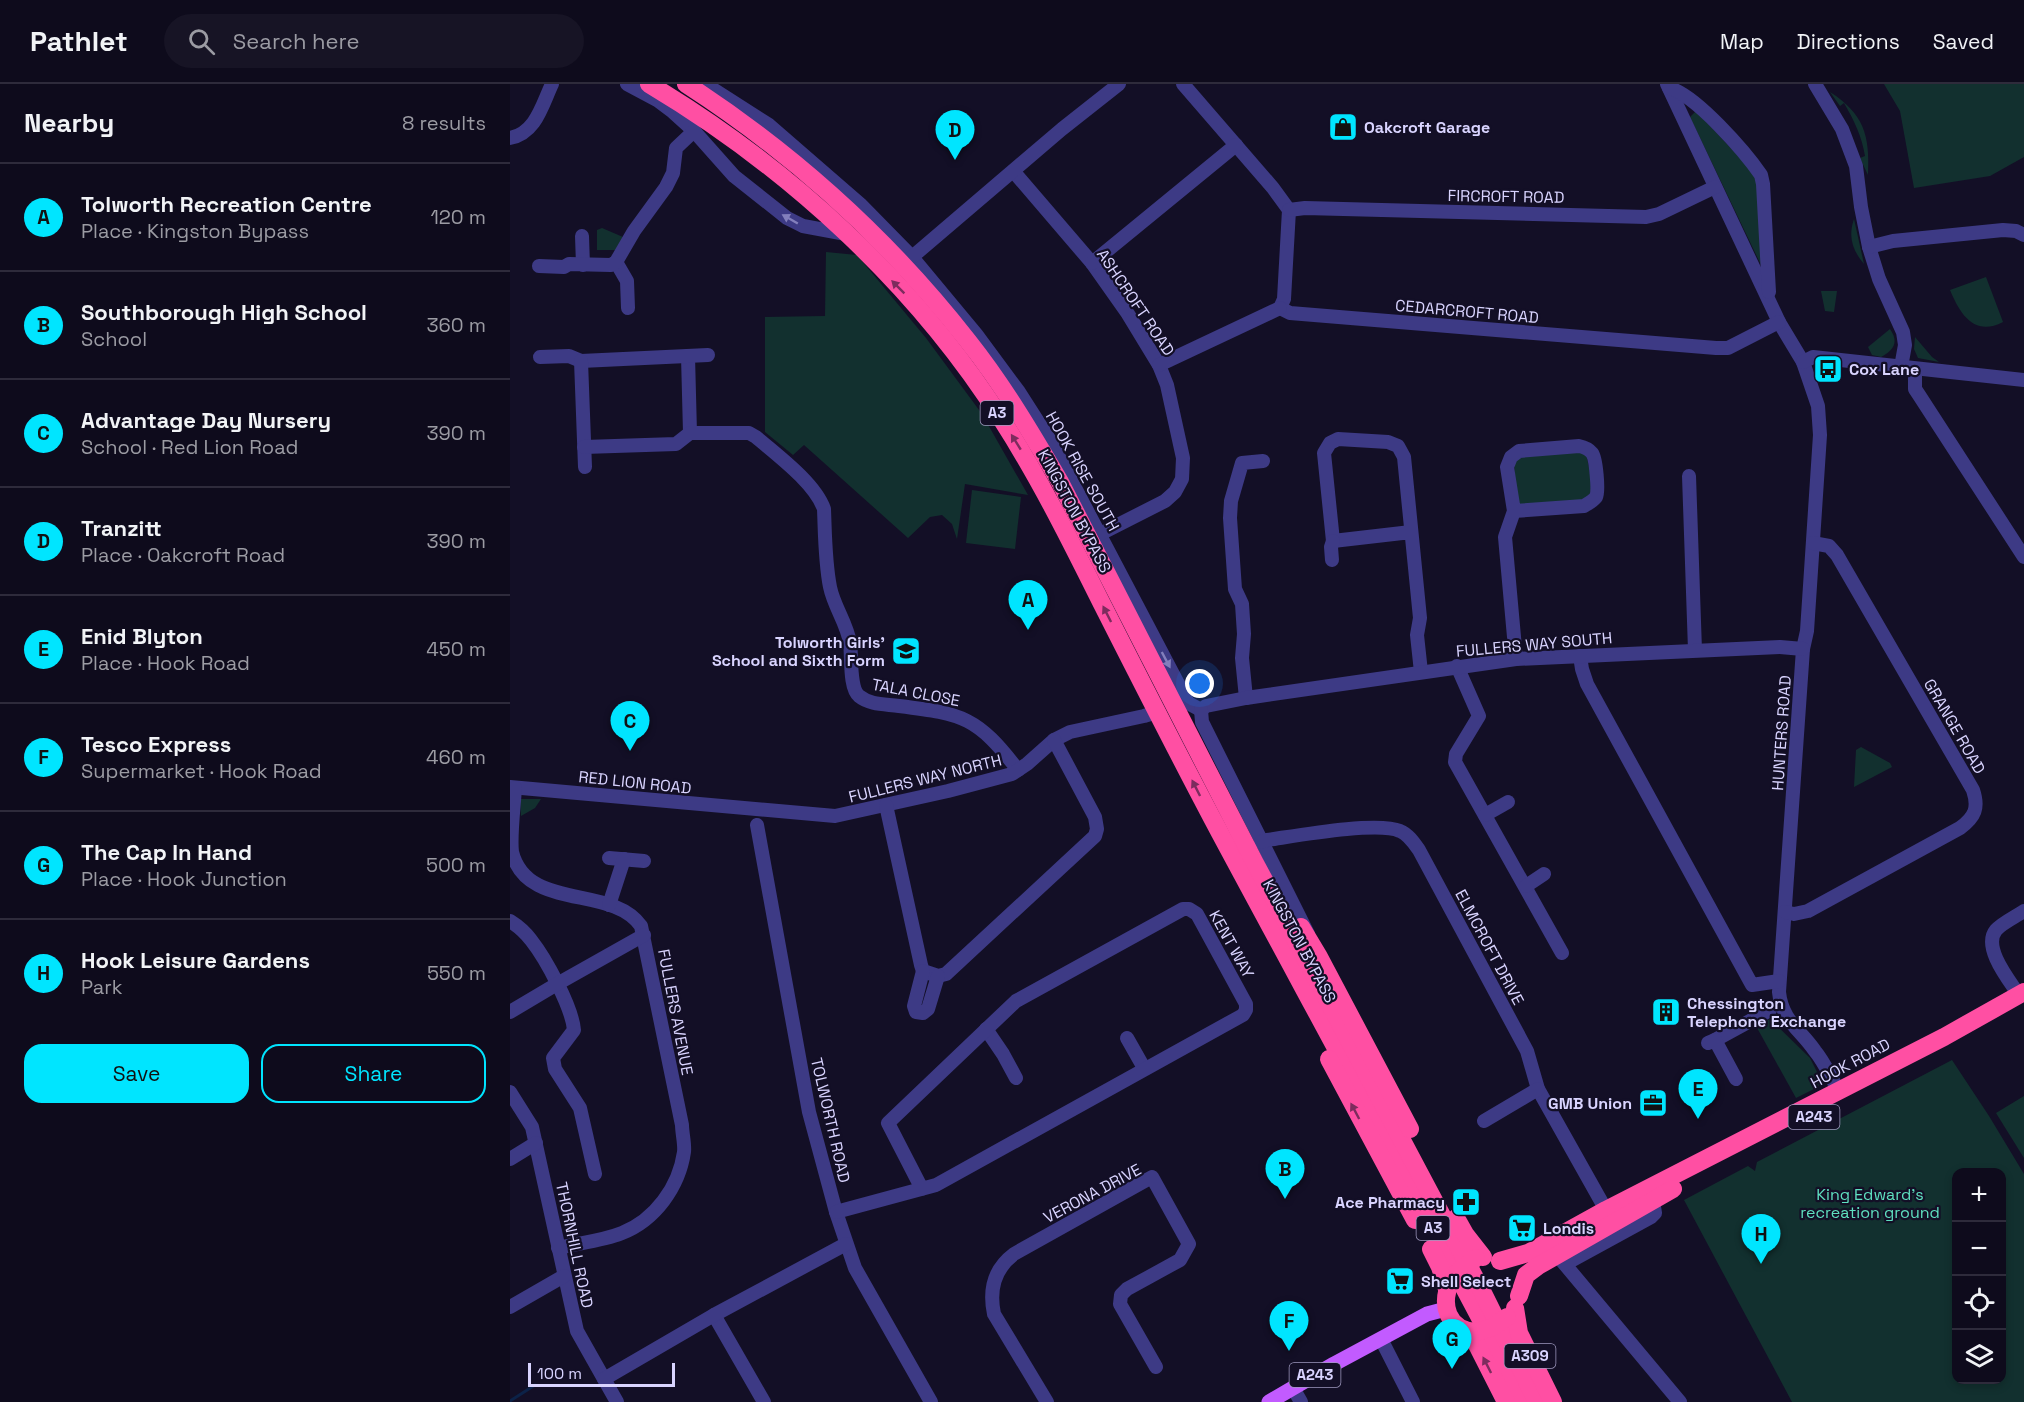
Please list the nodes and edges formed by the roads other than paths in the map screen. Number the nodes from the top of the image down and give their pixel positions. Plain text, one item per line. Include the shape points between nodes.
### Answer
1 (552, 84) edge
2 (627, 84) edge
3 (649, 84) edge
4 (686, 84) edge
5 (705, 84) edge
6 (1119, 84) edge
7 (1183, 84) edge
8 (1815, 84) edge
9 (1668, 86) edge
10 (694, 131) junction
11 (510, 138) edge
12 (1236, 145) junction
13 (1014, 172) junction
14 (1715, 187) junction
15 (1289, 210) junction
16 (846, 234) junction
17 (2024, 235) edge
18 (582, 236) dead end
19 (1869, 247) junction
20 (912, 257) junction
21 (616, 262) junction
22 (1092, 263) junction
23 (583, 265) junction
24 (539, 266) dead end
25 (1769, 300) junction
26 (628, 308) dead end
27 (1280, 308) junction
28 (1779, 322) junction
29 (708, 355) dead end
30 (688, 356) junction
31 (540, 357) dead end
32 (581, 361) junction
33 (1803, 362) junction
34 (1159, 365) junction
35 (1908, 368) junction
36 (2024, 380) edge
37 (690, 433) junction
38 (584, 447) junction
39 (1263, 461) dead end
40 (585, 466) dead end
41 (1689, 476) dead end
42 (1514, 511) junction
43 (1412, 532) junction
44 (1100, 534) junction
45 (1333, 541) junction
46 (1813, 543) junction
47 (2024, 557) edge
48 (1332, 560) dead end
49 (1803, 649) junction
50 (1695, 650) junction
51 (1580, 656) junction
52 (1516, 659) junction
53 (1456, 666) junction
54 (1421, 672) junction
55 (1246, 699) junction
56 (1200, 710) junction
57 (1157, 712) junction
58 (1054, 740) junction
59 (1018, 770) junction
60 (1215, 784) junction
61 (512, 787) edge
62 (1508, 801) dead end
63 (886, 805) junction
64 (756, 810) joint
65 (1485, 815) junction
66 (757, 825) dead end
67 (1223, 839) junction
68 (1261, 842) junction
69 (609, 858) dead end
70 (624, 859) junction
71 (644, 861) dead end
72 (1545, 874) dead end
73 (1526, 886) junction
74 (609, 905) junction
75 (2024, 911) edge
76 (1785, 912) junction
77 (510, 921) edge
78 (644, 935) junction
79 (1574, 944) dead end
80 (1319, 957) junction
81 (923, 972) junction
82 (938, 976) junction
83 (1779, 981) junction
84 (557, 984) junction
85 (2022, 997) edge
86 (1772, 1007) junction
87 (510, 1012) edge
88 (986, 1029) junction
89 (1127, 1038) dead end
90 (1144, 1068) junction
91 (1016, 1078) dead end
92 (1736, 1079) dead end
93 (1538, 1089) junction
94 (1839, 1091) junction
95 (510, 1092) edge
96 (1484, 1121) dead end
97 (536, 1143) junction
98 (510, 1160) edge
99 (595, 1174) dead end
100 (922, 1189) junction
101 (1653, 1202) junction
102 (836, 1212) junction
103 (1609, 1217) junction
104 (846, 1244) junction
105 (558, 1248) junction
106 (1486, 1259) junction
107 (1561, 1259) junction
108 (564, 1275) junction
109 (1449, 1285) junction
110 (510, 1307) edge
111 (1514, 1307) junction
112 (1446, 1309) junction
113 (714, 1315) junction
114 (1471, 1331) junction
115 (1381, 1339) junction
116 (1155, 1367) dead end
117 (604, 1379) junction
118 (1293, 1388) junction
119 (617, 1402) edge
120 (764, 1402) edge
121 (931, 1402) edge
122 (1047, 1402) edge
123 (1269, 1402) edge
124 (1301, 1402) edge
125 (1413, 1402) edge
126 (1506, 1402) edge
127 (1524, 1402) edge
128 (1537, 1402) edge
129 (1552, 1402) edge
130 (1680, 1402) edge

1 - 11 street via 531,127
2 - 10 street via 657,100
3 - 16 highway, KINGSTON BYPASS / A3 via 719,129 793,186
4 - 60 highway, KINGSTON BYPASS / A3 via 787,156 868,229 969,342 1060,482
5 - 20 street, HOOK RISE SOUTH via 799,149
6 - 13 street
7 - 12 street
8 - 19 street via 1842,129 1856,166
9 - 14 street
9 - 25 street via 1705,112 1761,175
16 -> 10 street via 803,226 787,218 734,176
10 - 21 street via 676,148 673,172 666,187
12 - 15 street
12 - 22 street
13 - 20 street
13 - 22 street, ASHCROFT ROAD
14 - 15 street, FIRCROFT ROAD via 1646,217
14 - 25 street
15 - 27 street via 1284,299
57 -> 16 highway, KINGSTON BYPASS / A3 via 1061,522 1000,417 910,298
17 - 19 street via 2003,230
18 - 23 street
19 - 35 street via 1902,333
20 - 44 street, HOOK RISE SOUTH via 1019,392 1067,470
21 - 23 street
21 - 26 street via 627,281
22 - 34 street, ASHCROFT ROAD
23 - 24 street
25 - 28 street
27 - 28 street, CEDARCROFT ROAD via 1290,313 1716,348 1728,348
27 - 34 street
28 - 33 street
29 - 30 street
30 - 32 street
30 - 37 street
31 - 32 street via 569,356
32 - 38 street
33 - 35 street via 1813,357
33 - 46 street, HUNTERS ROAD via 1818,406 1820,435
34 - 44 street, ASHCROFT ROAD via 1175,418 1183,458 1182,478 1165,501
35 - 36 street
35 - 47 street via 1918,395
37 - 38 street, TALA CLOSE via 676,444
37 - 59 street, TALA CLOSE via 749,433 780,458 821,502 830,588 848,628 856,694 867,702 963,718 993,739
38 - 40 street
39 - 55 street via 1242,463 1237,502 1230,518 1235,589 1242,604
41 - 50 street
42 - 42 street via 1507,466 1510,457 1520,451 1579,446 1591,452 1598,492 1590,503
42 - 52 street via 1505,537
43 - 45 street
43 - 45 street via 1404,457 1398,446 1338,439 1324,453
43 - 54 street
44 -> 56 street, HOOK RISE SOUTH via 1188,703
45 - 48 street
46 - 49 street, HUNTERS ROAD
46 - 76 street, GRANGE ROAD via 1829,546 1837,555 1977,801 1976,812 1960,828 1808,911
49 - 50 street, FULLERS WAY SOUTH
49 - 76 street, HUNTERS ROAD
50 - 51 street, FULLERS WAY SOUTH
51 - 52 street, FULLERS WAY SOUTH
51 - 83 street via 1587,684 1752,985
52 - 53 street, FULLERS WAY SOUTH
53 - 54 street, FULLERS WAY SOUTH
53 - 65 street via 1479,716 1455,762
54 - 55 street, FULLERS WAY SOUTH
55 - 56 street, FULLERS WAY SOUTH
56 - 68 street, HOOK RISE SOUTH via 1202,722
57 - 58 street, FULLERS WAY NORTH via 1070,732
67 -> 57 highway, KINGSTON BYPASS / A3
58 - 59 street, FULLERS WAY NORTH
58 - 82 street via 1095,817 1095,836 946,975
59 - 63 street, FULLERS WAY NORTH
60 - 80 highway
60 - 128 highway, KINGSTON BYPASS / A3
61 - 64 street, RED LION ROAD
61 - 74 street, FULLERS AVENUE via 511,843 520,869 560,894
62 - 65 street
63 - 64 street, FULLERS WAY NORTH via 831,816
63 - 81 street
65 - 73 street
66 - 102 street, TOLWORTH ROAD via 809,1112
109 -> 67 highway via 1353,1108
67 - 127 highway, KINGSTON BYPASS / A3
68 - 80 street, HOOK RISE SOUTH
68 - 93 street, ELMCROFT DRIVE via 1376,826 1401,831 1410,839 1527,1051
69 - 70 street
70 - 71 street
70 - 74 street
72 - 73 street
73 - 79 street via 1561,950
74 - 78 street, FULLERS AVENUE via 628,912
75 - 85 street via 1996,930 1991,940 1992,951
76 - 83 street, HUNTERS ROAD
77 - 84 street via 532,941
78 - 84 street
78 - 105 street, FULLERS AVENUE via 684,1151 676,1180 659,1209 642,1223 621,1234
80 - 106 highway via 1465,1234
81 - 82 street
81 - 82 street via 914,1006 916,1012 928,1009
83 - 86 street, HUNTERS ROAD via 1780,1002
84 - 87 street
84 - 99 street via 573,1017 574,1030 554,1058 555,1069 580,1108
85 - 94 highway, HOOK ROAD
85 - 101 highway, HOOK ROAD / A243
86 - 92 street via 1711,1042
86 - 94 street, HUNTERS ROAD via 1807,1040
88 - 90 street, KENT WAY via 1028,993 1189,909 1197,914 1246,1010
88 - 91 street
88 - 100 street, KENT WAY via 888,1123
89 - 90 street
90 - 100 street, KENT WAY via 936,1185
93 - 96 street
93 - 103 street, ELMCROFT DRIVE
94 - 103 highway, HOOK ROAD
95 - 97 street, THORNHILL ROAD via 532,1127
97 - 98 street
97 - 105 street, THORNHILL ROAD
100 - 102 street, KENT WAY
101 - 103 highway, HOOK ROAD / A243
101 - 107 street via 1652,1217
102 - 104 street, TOLWORTH ROAD
103 - 106 highway, HOOK ROAD via 1528,1253
103 - 107 highway, A243
104 - 113 street
104 - 121 street, TOLWORTH ROAD via 855,1268
105 - 108 street, THORNHILL ROAD
106 - 109 highway, bridge via 1458,1272
106 - 111 highway via 1508,1268 1514,1277 1518,1284
107 - 111 highway, A243 via 1538,1266 1527,1275
107 - 130 street
108 - 110 street
108 - 117 street, THORNHILL ROAD via 577,1331
109 - 112 highway
111 - 114 highway, bridge via 1493,1327
111 - 129 highway, A309 via 1519,1333
112 - 114 highway via 1456,1324
112 - 115 main road, A243 via 1427,1314
113 - 117 street
113 - 120 street
126 -> 114 highway, A309
115 - 118 main road, A243
115 - 125 street
116 - 122 street, VERONA DRIVE via 1120,1304 1121,1295 1180,1260 1189,1245 1152,1177 1014,1254 1001,1266 992,1287 994,1314
117 - 119 street, THORNHILL ROAD
118 - 123 main road, A243
118 - 124 street

